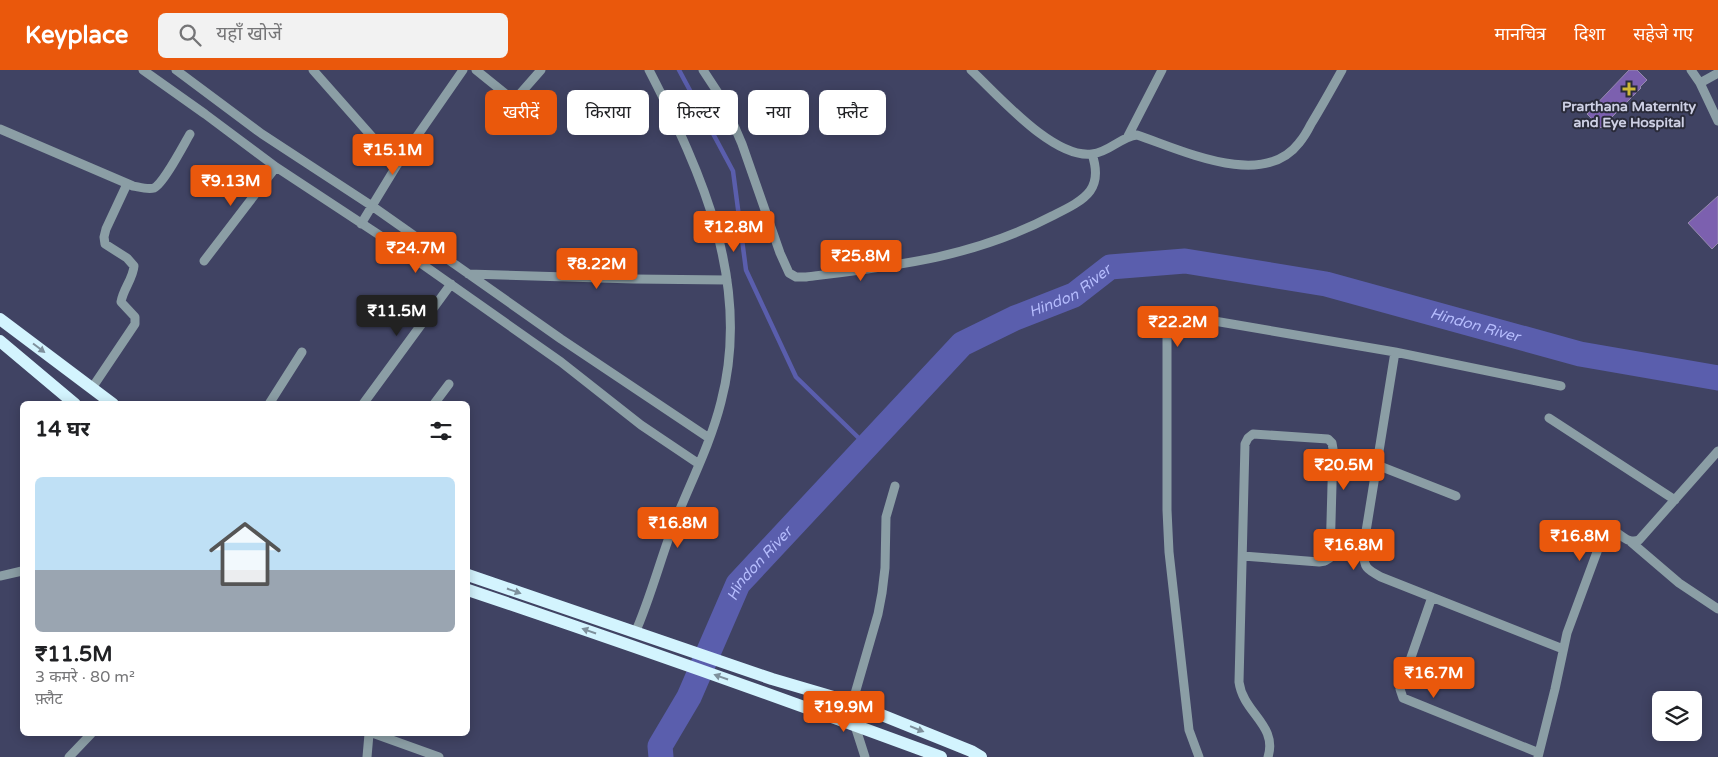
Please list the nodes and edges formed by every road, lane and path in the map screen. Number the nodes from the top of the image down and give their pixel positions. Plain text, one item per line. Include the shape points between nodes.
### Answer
1 (143, 70) edge
2 (176, 70) edge
3 (313, 70) edge
4 (463, 70) edge
5 (476, 70) edge
6 (541, 70) edge
7 (648, 70) edge
8 (703, 70) edge
9 (971, 70) edge
10 (1162, 70) edge
11 (1342, 70) edge
12 (1691, 70) edge
13 (1718, 73) edge
14 (1700, 83) junction
15 (211, 97) junction
16 (203, 109) junction
17 (1718, 121) edge
18 (0, 129) edge
19 (190, 134) dead end
20 (1128, 136) junction
21 (1092, 154) junction
22 (397, 166) junction
23 (276, 167) junction
24 (127, 184) junction
25 (371, 208) junction
26 (363, 222) junction
27 (204, 261) dead end
28 (468, 274) junction
29 (727, 280) junction
30 (451, 284) junction
31 (0, 319) edge
32 (0, 341) edge
33 (302, 352) dead end
34 (1395, 352) junction
35 (448, 384) dead end
36 (1561, 386) dead end
37 (92, 388) junction
38 (71, 401) edge
39 (109, 401) edge
40 (271, 401) edge
41 (365, 401) edge
42 (436, 401) edge
43 (1549, 418) dead end
44 (709, 438) junction
45 (1718, 452) edge
46 (700, 461) junction
47 (1378, 465) junction
48 (895, 486) dead end
49 (1456, 496) dead end
50 (1675, 500) junction
51 (1631, 542) junction
52 (1243, 556) junction
53 (20, 571) edge
54 (0, 576) edge
55 (470, 577) edge
56 (470, 591) edge
57 (1432, 597) junction
58 (1718, 608) edge
59 (638, 634) junction
60 (1563, 649) junction
61 (850, 702) junction
62 (899, 722) junction
63 (854, 724) junction
64 (88, 736) edge
65 (370, 736) edge
66 (381, 736) edge
67 (891, 738) junction
68 (1539, 755) edge
69 (69, 757) edge
70 (367, 757) edge
71 (439, 757) edge
72 (865, 757) edge
73 (941, 757) edge
74 (981, 757) edge
75 (1199, 757) edge
76 (1268, 757) edge

1 - 16 street
2 - 15 street
3 - 22 street
4 - 22 street
5 - 6 street via 507,95 513,96 519,95
7 - 29 street via 668,107 708,200
8 - 21 street via 724,102 780,253 789,273 796,277 885,268 942,257 1035,225 1090,191 1096,167
9 - 21 street via 1032,128 1060,148 1076,154
10 - 20 street
11 - 20 street via 1299,144 1285,157 1270,162 1245,166 1227,164 1138,135
12 - 14 street
13 - 14 street
14 - 17 street
15 - 16 street
15 - 25 street
16 - 23 street
18 - 24 street
19 - 24 street via 154,188
20 - 21 street via 1112,148
22 - 25 street
23 - 26 street
23 - 27 street
24 - 37 street via 104,237 105,244 134,266 122,302 135,318 135,324
25 - 26 street
25 - 28 street
26 - 30 street
28 - 29 street
28 - 44 street
29 - 44 street via 731,298 730,358 721,403
30 - 41 street
30 - 46 street via 561,362 641,425
31 -> 37 main road
32 - 38 main road
33 - 40 street
34 - 36 street
34 - 47 street
34 - 75 street via 1186,316 1171,320 1167,325 1168,544 1189,730
35 - 42 street
37 - 39 main road
43 - 50 street
44 - 46 street
45 - 50 street
46 - 59 street via 671,531
47 - 49 street
47 - 57 street via 1364,564 1367,570 1381,577
48 - 61 street via 886,517 885,568 878,614
50 - 51 street via 1639,540
51 - 58 street via 1679,583
51 - 60 street via 1612,529 1604,533
52 - 52 street via 1245,444 1248,438 1253,434 1328,439 1333,448 1330,558 1319,562
52 - 76 street via 1240,689 1248,706 1265,727 1270,740
53 - 54 street
55 -> 59 main road
63 -> 56 main road
57 - 60 street
57 - 68 street via 1400,689 1403,698
59 - 61 main road
60 - 68 street
61 - 62 main road
61 - 63 street
62 - 67 main road
62 -> 74 main road
63 - 67 main road
63 - 72 street
64 - 69 street
65 - 70 street
66 - 71 street
67 - 73 main road

